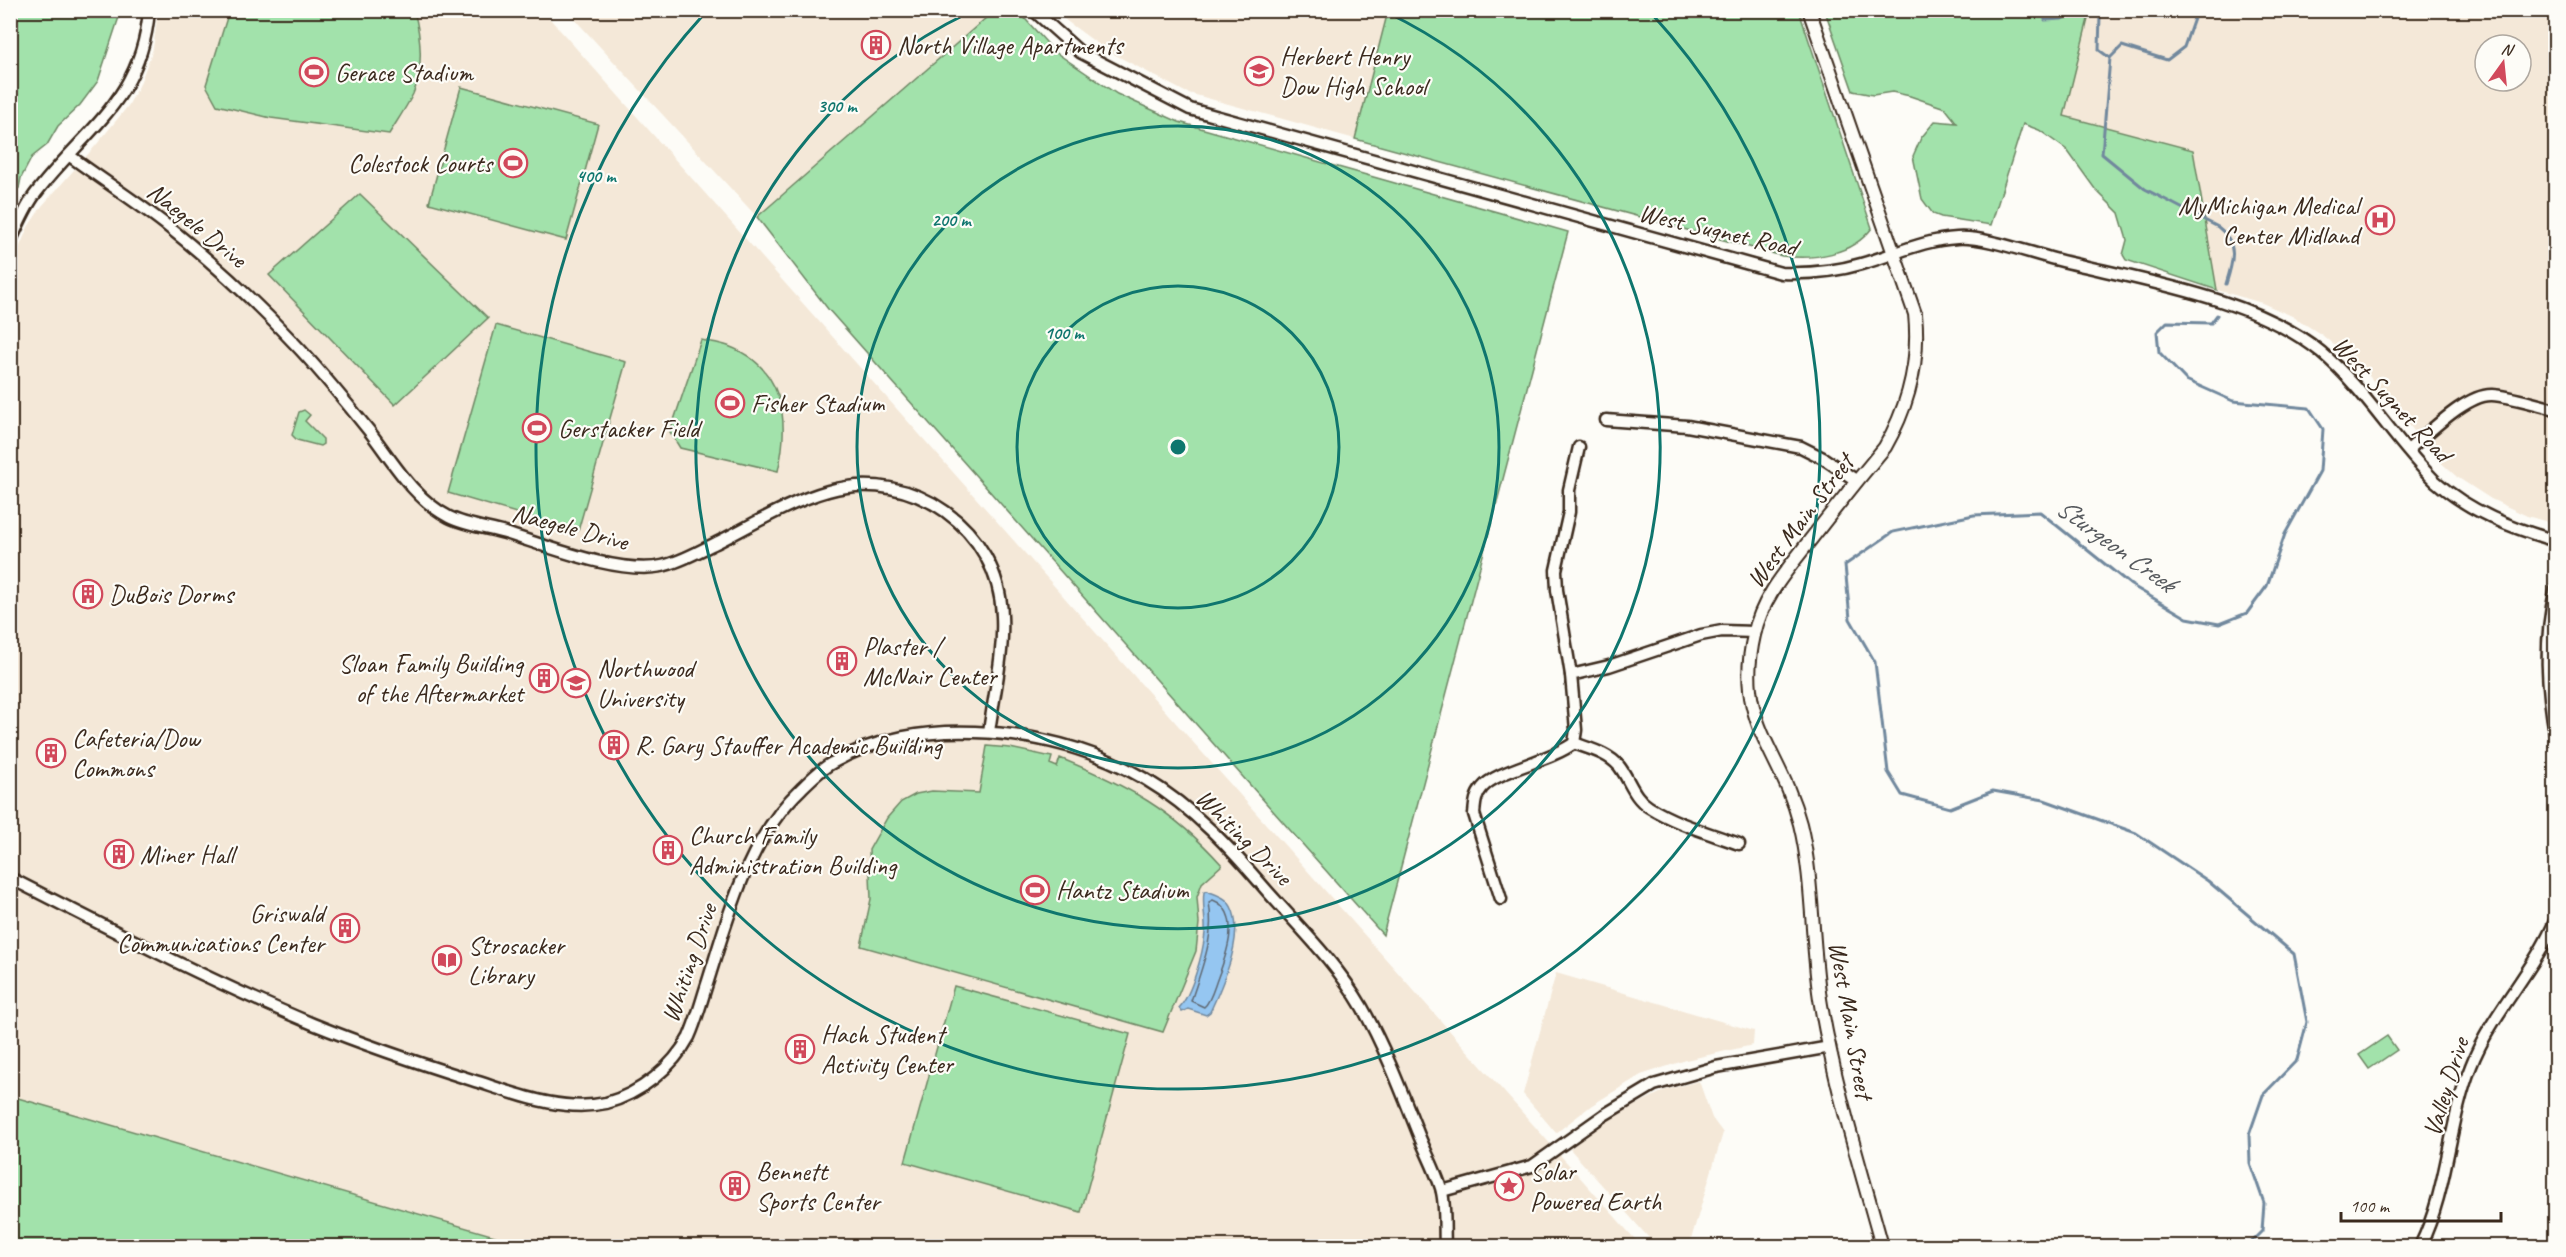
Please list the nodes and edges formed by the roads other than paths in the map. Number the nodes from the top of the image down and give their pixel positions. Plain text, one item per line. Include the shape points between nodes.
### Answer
1 (149, 10) edge
2 (1033, 10) edge
3 (1809, 10) edge
4 (70, 156) junction
5 (10, 242) edge
6 (1895, 252) junction
7 (2556, 409) edge
8 (1606, 420) dead end
9 (1579, 447) dead end
10 (2408, 450) junction
11 (1857, 481) junction
12 (2556, 541) edge
13 (2556, 588) edge
14 (1755, 632) junction
15 (1571, 675) junction
16 (989, 732) junction
17 (2556, 740) edge
18 (1574, 743) junction
19 (1739, 844) dead end
20 (10, 878) edge
21 (1501, 899) dead end
22 (2556, 919) edge
23 (1830, 1047) junction
24 (1442, 1191) junction
25 (1445, 1246) edge
26 (1882, 1246) edge
27 (2420, 1246) edge

1 - 4 street via 142,46 122,93 103,121
2 - 6 street, West Sugnet Road via 1080,52 1121,75 1190,109 1244,125 1781,273 1819,274
3 - 6 street, West Main Street
4 - 5 street via 34,195
4 - 16 street, Naegele Drive via 165,224 226,276 330,383 421,497 451,518 630,567 662,566 690,556 797,502 831,490 866,486 894,490 919,496 947,511 976,539 998,591 1002,639
6 - 10 street, West Sugnet Road via 1930,240 1960,237 2242,308 2271,320 2322,353 2350,379
6 - 11 street, West Main Street via 1915,314 1915,370 1896,428
7 - 10 street via 2493,395 2479,397 2455,411
8 - 11 street via 1687,426 1800,447
9 - 15 street via 1556,570
10 - 12 street, West Sugnet Road via 2436,481 2468,505 2496,521
11 - 14 street, West Main Street via 1773,588
13 - 17 street via 2551,605 2547,672
14 - 15 street via 1701,635
14 - 23 street, West Main Street via 1749,676 1751,704 1801,825 1821,1004
15 - 18 street
16 - 20 street, Whiting Drive via 935,733 881,742 829,764 792,796 756,848 739,885 687,1041 667,1067 644,1086 606,1103 578,1106 543,1101 366,1044 220,982
16 - 24 street, Whiting Drive via 1052,741 1114,762 1175,798 1231,849 1321,952 1362,1007
18 - 19 street via 1603,753 1619,767 1632,791 1647,806
18 - 21 street via 1562,753 1493,779 1475,799 1474,814
22 - 27 street, Valley Drive via 2544,945 2479,1047 2461,1099 2440,1192
23 - 24 street via 1716,1067 1654,1085 1532,1166
23 - 26 street, West Main Street
24 - 25 street, Whiting Drive

